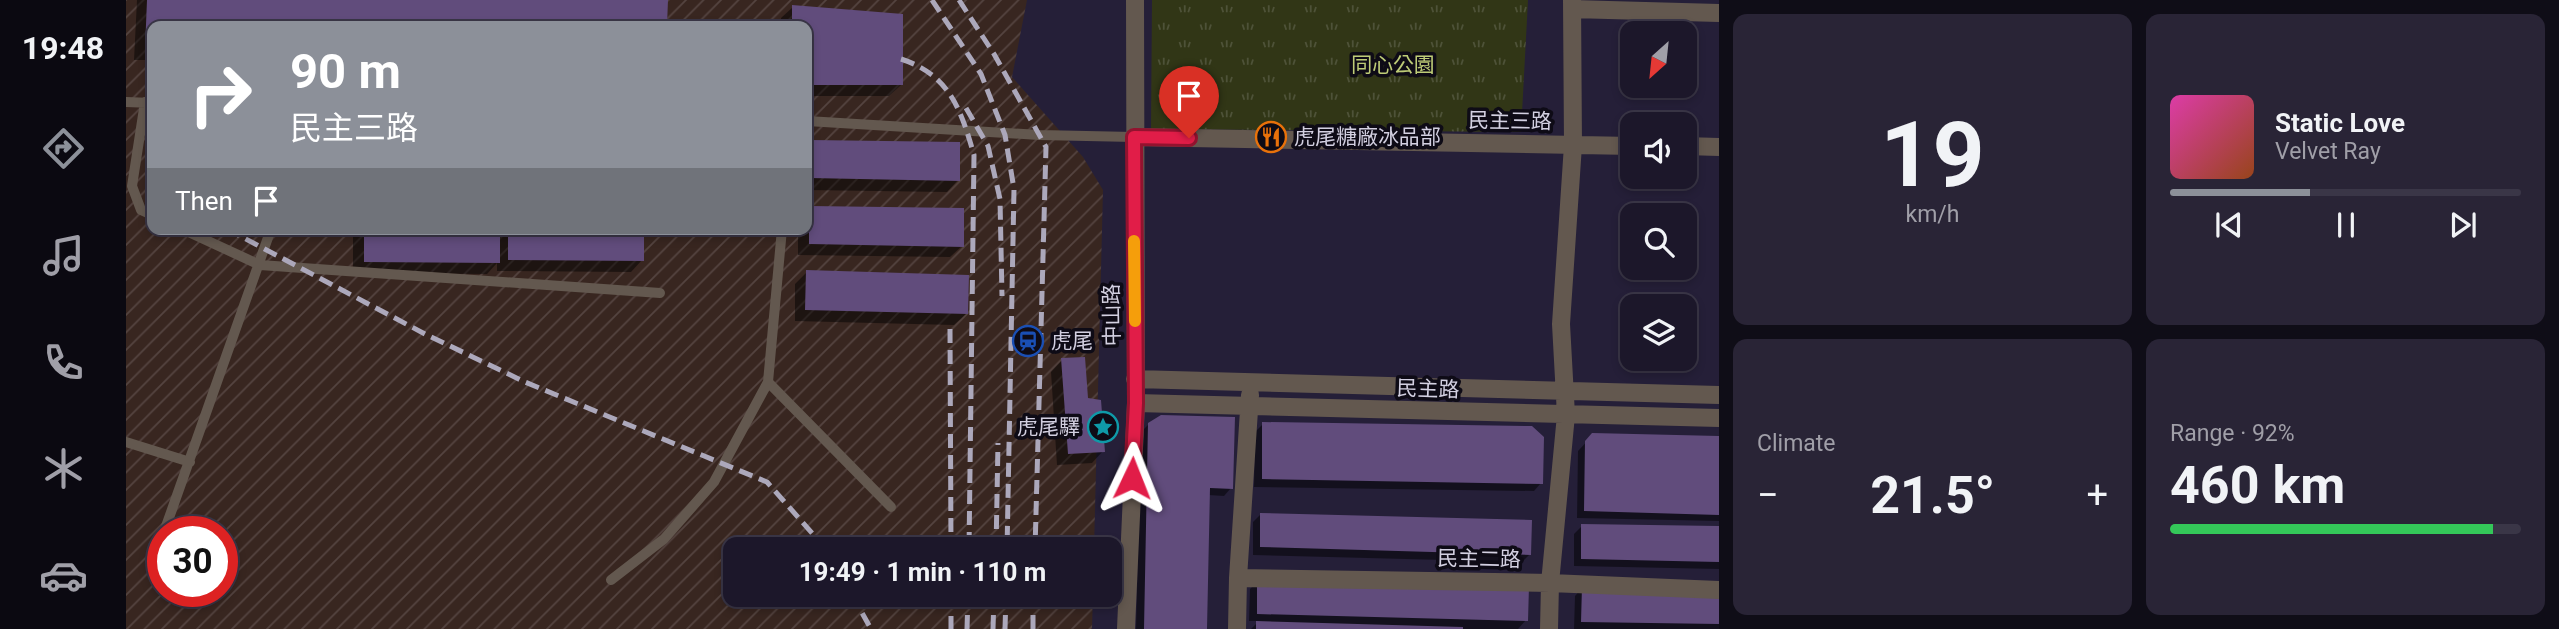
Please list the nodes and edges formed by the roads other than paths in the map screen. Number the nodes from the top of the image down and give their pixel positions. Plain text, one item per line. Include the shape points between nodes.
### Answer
1 (1135, 0) edge
2 (1572, 5) edge
3 (1719, 13) edge
4 (126, 102) edge
5 (147, 103) edge
6 (147, 113) edge
7 (812, 121) edge
8 (1134, 137) junction
9 (1573, 145) junction
10 (1620, 146) edge
11 (1697, 146) edge
12 (1719, 147) edge
13 (147, 213) edge
14 (195, 235) edge
15 (269, 235) edge
16 (781, 235) edge
17 (260, 265) junction
18 (660, 293) dead end
19 (1135, 379) junction
20 (768, 382) junction
21 (1251, 382) junction
22 (1566, 391) junction
23 (1719, 396) edge
24 (1136, 403) junction
25 (1250, 406) junction
26 (1566, 415) junction
27 (1719, 418) edge
28 (126, 443) edge
29 (190, 462) junction
30 (891, 507) dead end
31 (169, 516) edge
32 (1238, 578) junction
33 (611, 580) dead end
34 (1550, 583) junction
35 (1719, 590) edge
36 (1126, 629) edge
37 (1237, 629) edge
38 (1549, 629) edge

1 - 8 street, 中山路
2 - 3 street
2 - 9 street
4 - 5 lane
6 - 13 lane via 132,186 141,210
7 - 8 lane
8 - 9 street, 民主三路
8 - 19 street, 中山路
9 - 10 street, 民主三路
9 - 22 street via 1561,324
11 - 12 street
14 - 17 lane
15 - 17 lane
16 - 20 lane
17 - 18 lane
17 - 29 lane
19 - 21 street
19 - 24 street, 中山路
20 - 30 lane
20 - 33 lane via 714,482 664,539
21 - 22 street
21 - 25 street
22 - 23 street
22 - 26 street
24 - 25 street, 民主路
24 - 36 street, 中山路
25 - 26 street, 民主路
25 - 32 street
26 - 27 street, 民主路
26 - 34 street
28 - 29 lane
29 - 31 lane
32 - 34 street, 民主二路
32 - 37 street
34 - 35 street, 民主二路
34 - 38 street

